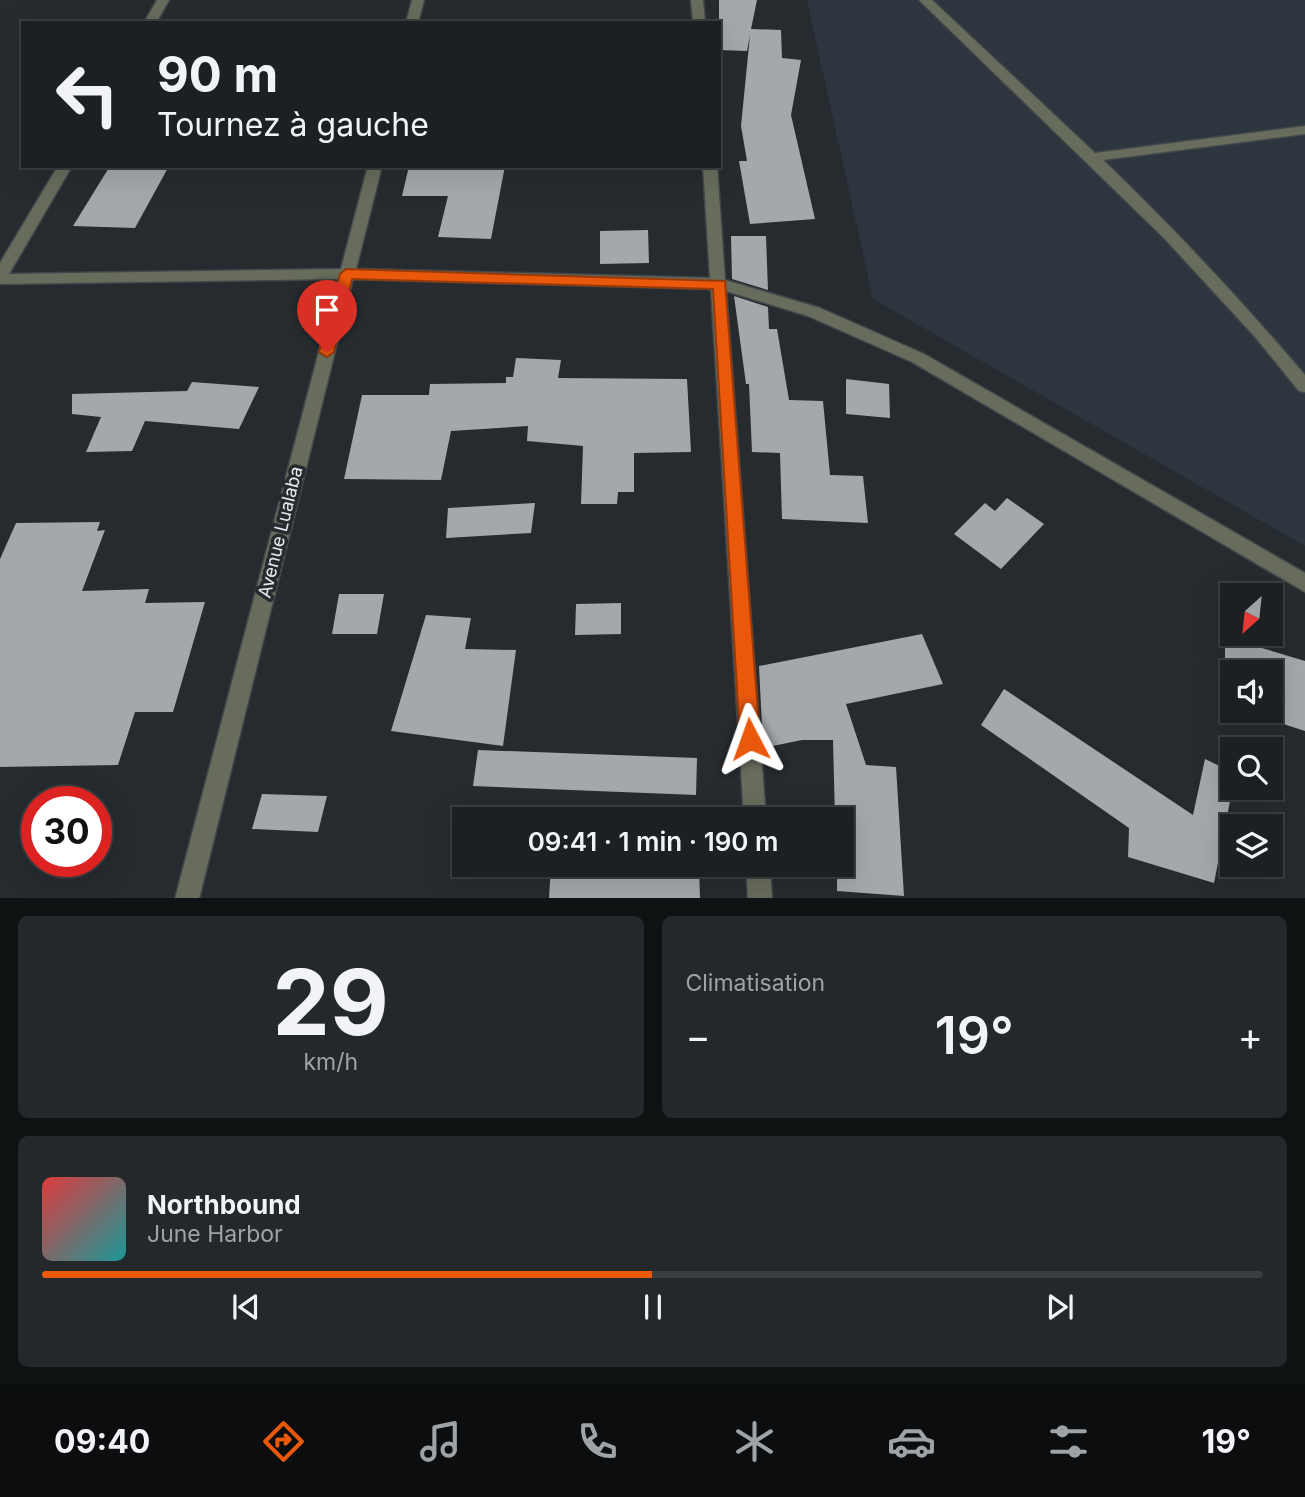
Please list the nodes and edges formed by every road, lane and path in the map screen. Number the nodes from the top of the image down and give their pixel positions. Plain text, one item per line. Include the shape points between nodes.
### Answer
1 (163, 0) edge
2 (418, 0) edge
3 (697, 0) edge
4 (925, 0) edge
5 (151, 21) edge
6 (413, 21) edge
7 (699, 21) edge
8 (1305, 130) edge
9 (1094, 156) junction
10 (64, 168) edge
11 (374, 168) edge
12 (710, 168) edge
13 (346, 274) junction
14 (0, 277) edge
15 (720, 285) junction
16 (1305, 386) edge
17 (1305, 583) edge
18 (754, 807) edge
19 (759, 877) edge
20 (187, 898) edge
21 (760, 898) edge

1 - 5 street
2 - 6 street
3 - 7 street
4 - 9 street
8 - 9 street
9 - 16 street via 1259,329
10 - 14 street
11 - 13 street, Avenue Lualaba
12 - 15 street
13 - 14 street
13 - 15 street
13 - 20 street, Avenue Lualaba
15 - 17 street via 814,312 918,358
15 - 18 street
19 - 21 street

